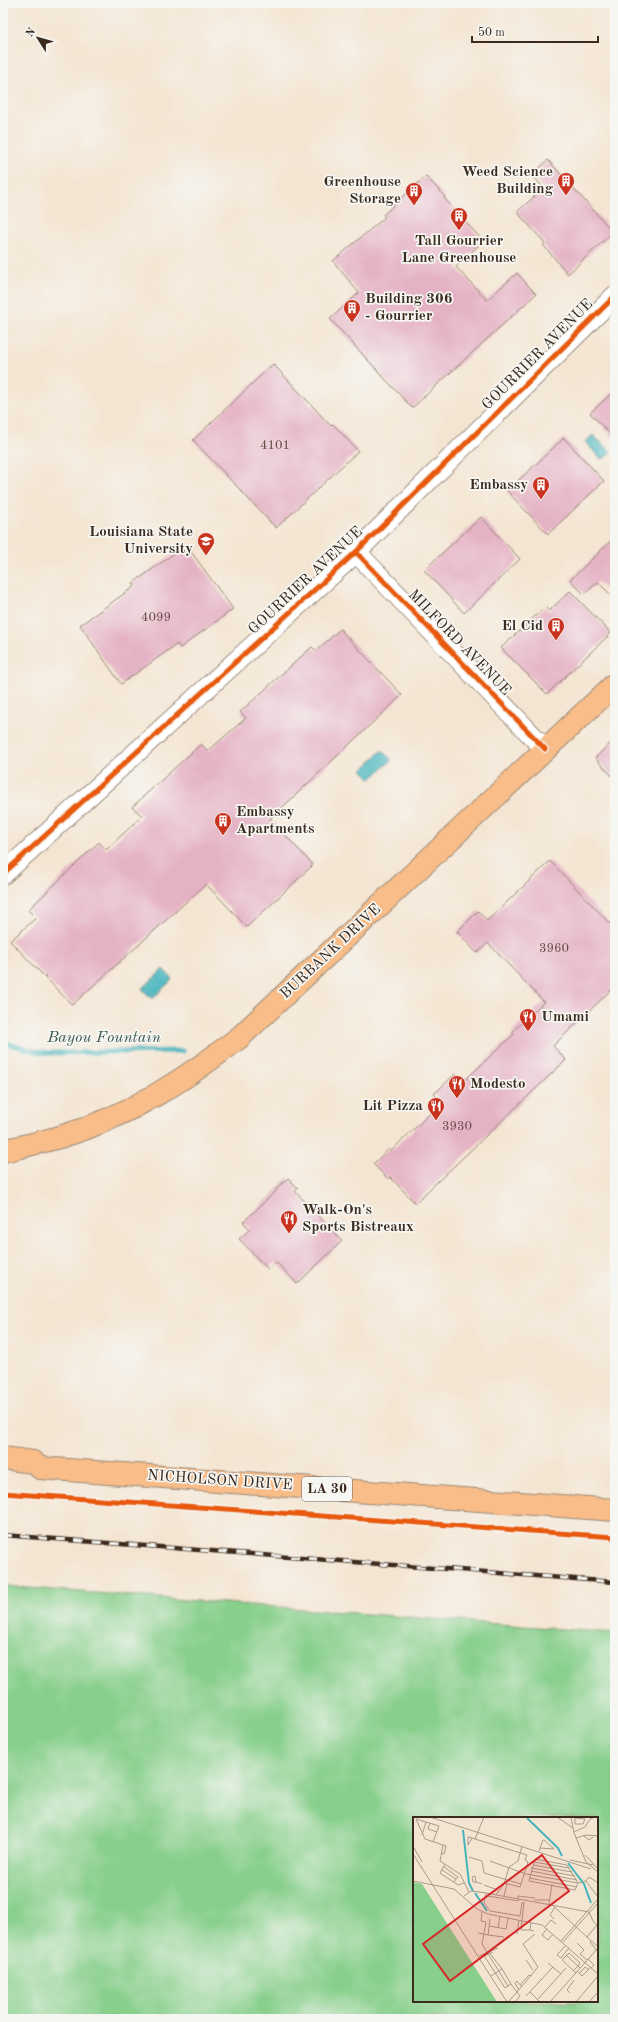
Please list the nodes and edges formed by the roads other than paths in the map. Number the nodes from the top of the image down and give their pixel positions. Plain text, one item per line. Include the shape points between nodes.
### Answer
1 (613, 300) edge
2 (356, 552) junction
3 (615, 684) edge
4 (544, 749) junction
5 (3, 874) edge
6 (3, 1150) edge
7 (3, 1458) edge
8 (40, 1468) junction
9 (3, 1472) edge
10 (615, 1510) edge

1 - 2 street, GOURRIER AVENUE
2 - 4 street, MILFORD AVENUE
2 - 5 street, GOURRIER AVENUE
3 - 4 main road, BURBANK DRIVE
4 - 6 main road, BURBANK DRIVE via 240,1037 207,1063 156,1095 109,1120 62,1136
7 - 8 main road, NICHOLSON DRIVE / LA 30 via 33,1462
8 - 9 main road, NICHOLSON DRIVE / LA 30 via 31,1474
8 - 10 main road, NICHOLSON DRIVE / LA 30

